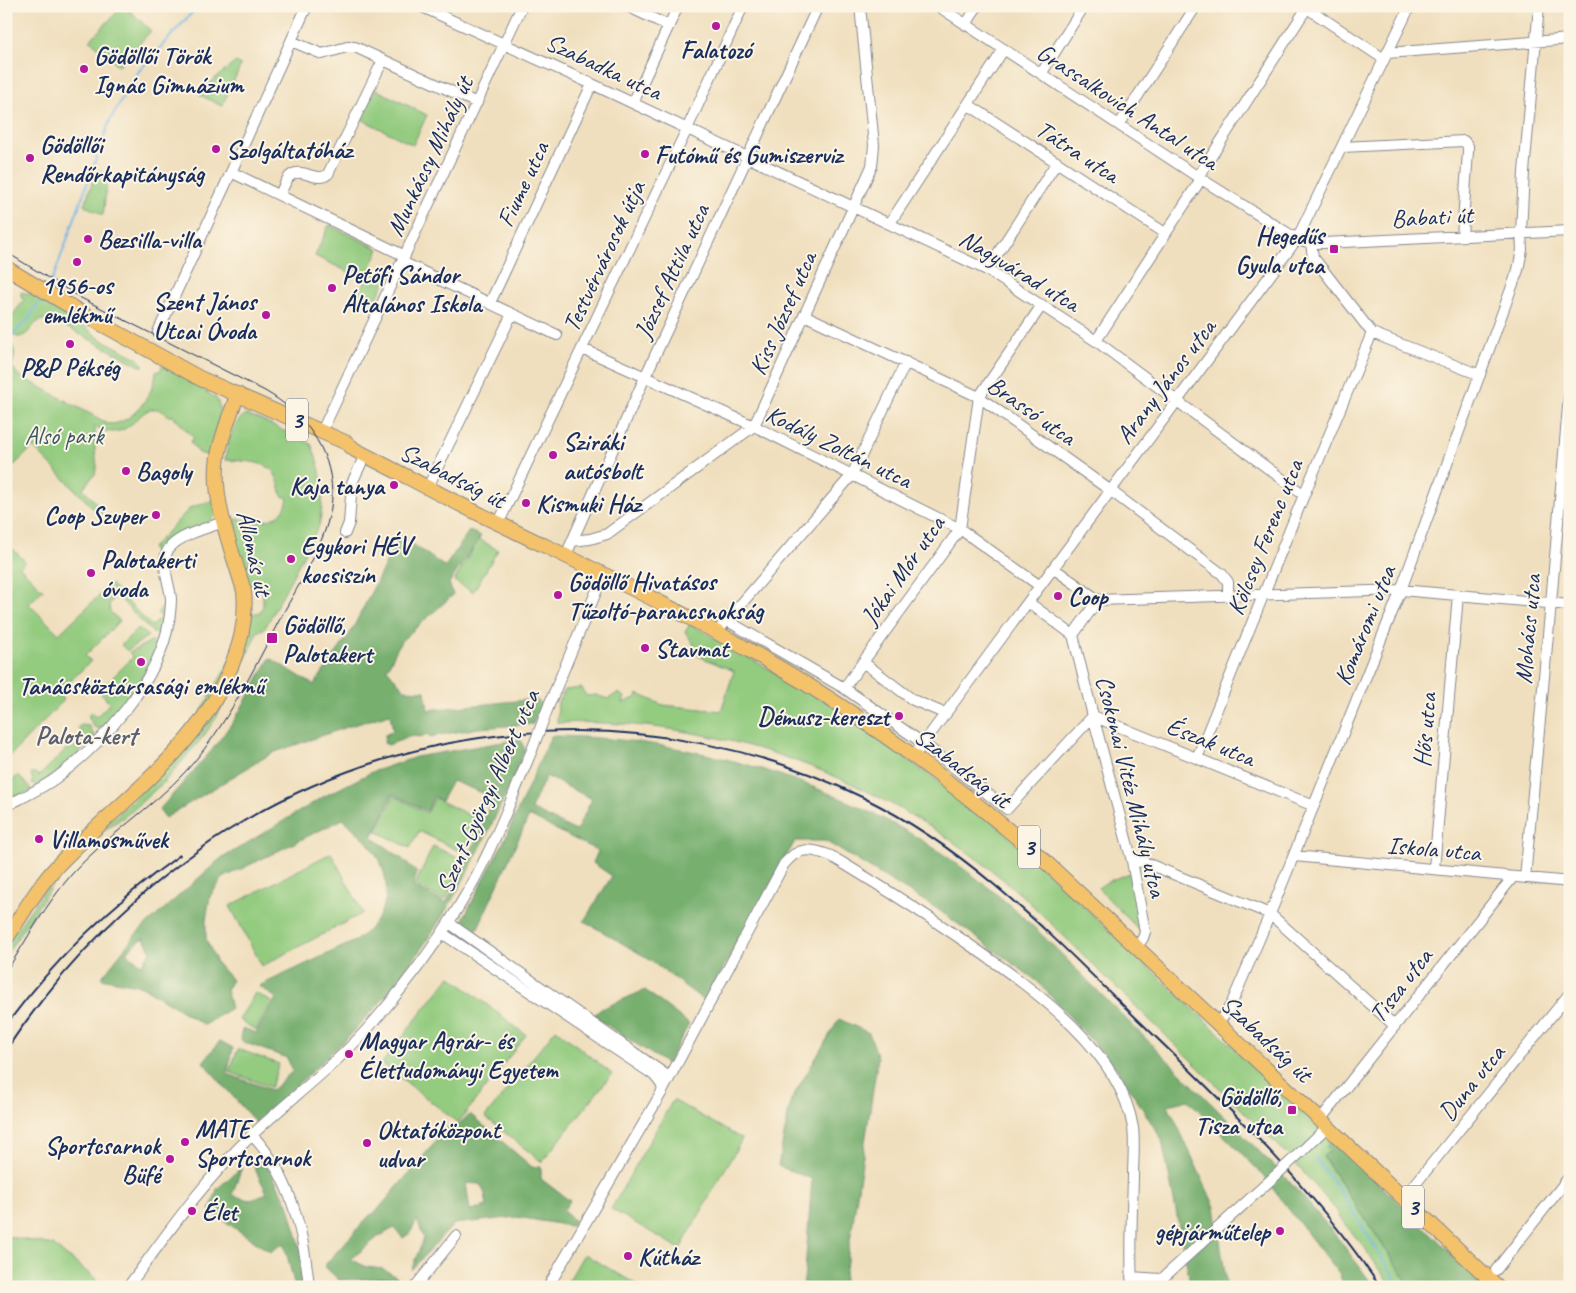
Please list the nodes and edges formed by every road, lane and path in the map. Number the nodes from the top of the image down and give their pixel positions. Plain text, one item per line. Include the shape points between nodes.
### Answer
1 (307, 6) edge
2 (420, 6) edge
3 (522, 6) edge
4 (627, 6) edge
5 (678, 6) edge
6 (743, 6) edge
7 (818, 6) edge
8 (860, 6) edge
9 (938, 6) edge
10 (977, 6) edge
11 (1084, 6) edge
12 (1196, 6) edge
13 (1410, 6) edge
14 (1539, 6) edge
15 (1306, 7) edge
16 (966, 24) junction
17 (668, 26) junction
18 (1570, 39) edge
19 (292, 42) junction
20 (1535, 42) junction
21 (505, 43) junction
22 (1004, 49) junction
23 (1385, 56) junction
24 (383, 60) junction
25 (1041, 74) junction
26 (592, 84) junction
27 (477, 103) junction
28 (633, 103) junction
29 (968, 105) junction
30 (1119, 125) junction
31 (687, 129) junction
32 (1342, 147) junction
33 (747, 157) junction
34 (1057, 162) junction
35 (231, 172) junction
36 (1199, 178) junction
37 (280, 196) junction
38 (853, 206) junction
39 (890, 224) junction
40 (1570, 231) edge
41 (1165, 233) junction
42 (1521, 234) junction
43 (1462, 236) junction
44 (1297, 239) junction
45 (1311, 244) junction
46 (404, 259) junction
47 (6, 268) edge
48 (987, 270) junction
49 (490, 303) junction
50 (1042, 305) junction
51 (512, 314) junction
52 (804, 315) junction
53 (158, 332) dead end
54 (1372, 333) junction
55 (557, 335) dead end
56 (1096, 341) junction
57 (582, 348) junction
58 (906, 362) junction
59 (1480, 375) junction
60 (645, 377) junction
61 (1570, 384) edge
62 (237, 397) junction
63 (979, 397) junction
64 (1178, 400) junction
65 (754, 426) junction
66 (322, 431) junction
67 (360, 453) junction
68 (852, 475) junction
69 (428, 487) junction
70 (1111, 491) junction
71 (1304, 495) junction
72 (224, 522) junction
73 (498, 524) junction
74 (960, 530) junction
75 (346, 533) dead end
76 (572, 541) junction
77 (566, 555) junction
78 (1054, 568) junction
79 (604, 573) junction
80 (1040, 586) junction
81 (1401, 590) junction
82 (1263, 595) junction
83 (1458, 595) junction
84 (1228, 596) junction
85 (1098, 600) junction
86 (1028, 602) junction
87 (1551, 604) junction
88 (1570, 605) edge
89 (726, 620) junction
90 (717, 632) junction
91 (1073, 634) junction
92 (863, 662) junction
93 (844, 688) junction
94 (946, 714) junction
95 (1093, 716) junction
96 (924, 744) junction
97 (914, 756) junction
98 (1197, 758) junction
99 (6, 806) edge
100 (1314, 806) junction
101 (1294, 856) junction
102 (1132, 860) junction
103 (1434, 869) junction
104 (1513, 877) junction
105 (1525, 878) junction
106 (1570, 882) edge
107 (1270, 914) junction
108 (448, 923) junction
109 (442, 933) junction
110 (6, 939) edge
111 (477, 942) junction
112 (1137, 946) junction
113 (472, 952) junction
114 (1570, 993) edge
115 (580, 1019) junction
116 (1218, 1024) junction
117 (1395, 1026) junction
118 (669, 1077) junction
119 (662, 1090) junction
120 (1324, 1123) junction
121 (252, 1135) junction
122 (1570, 1176) edge
123 (1404, 1198) junction
124 (456, 1236) dead end
125 (1496, 1270) dead end
126 (309, 1282) edge
127 (1132, 1282) edge
128 (1157, 1283) edge
129 (128, 1287) edge
130 (318, 1287) edge
131 (415, 1287) edge
132 (548, 1287) edge
133 (1498, 1287) edge

1 - 19 street
2 - 21 street, Szabadka utca
3 - 21 street, Munkácsy Mihály út
4 - 17 street
5 - 17 street
6 - 31 street, Testvérvárosok útja
7 - 33 street, József Attila utca
8 - 38 street, Kiss József utca via 874,152 868,175
9 - 16 street, Grassalkovich Antal utca
10 - 16 street
11 - 25 street
12 - 30 street
13 - 23 street, Arany János utca
14 - 20 street, Komáromi utca
15 - 23 street
15 - 36 street
16 - 22 street, Grassalkovich Antal utca
17 - 28 street
18 - 20 street
19 - 24 street via 322,54 353,46
19 - 35 street
20 - 23 street
20 - 42 street, Komáromi utca
21 - 26 street, Szabadka utca
21 - 27 street, Munkácsy Mihály út
22 - 25 street, Grassalkovich Antal utca
22 - 29 street
23 - 32 street, Arany János utca
24 - 27 street
24 - 37 street via 328,174 319,178 295,174 289,178
25 - 30 street, Grassalkovich Antal utca
26 - 28 street, Szabadka utca
26 - 49 street, Fiume utca
27 - 46 street, Munkácsy Mihály út
28 - 31 street, Szabadka utca
29 - 34 street, Tátra utca
29 - 39 street
30 - 36 street, Grassalkovich Antal utca
31 - 33 street, Nagyvárad utca
31 - 57 street, Testvérvárosok útja
32 - 43 street via 1464,141 1468,152
32 - 44 street, Arany János utca
33 - 38 street, Nagyvárad utca
33 - 60 street, József Attila utca
34 - 41 street, Tátra utca
34 - 48 street
35 - 37 street
35 - 53 street
36 - 41 street
36 - 44 street, Grassalkovich Antal utca
37 - 46 street
38 - 39 street, Nagyvárad utca
38 - 52 street, Kiss József utca
39 - 48 street, Nagyvárad utca
40 - 42 street, Babati út
41 - 56 street
42 - 43 street, Babati út
42 - 59 street, Komáromi utca via 1518,270
43 - 45 street, Babati út
44 - 45 street, Babati út
44 - 64 street, Arany János utca
45 - 54 street via 1313,258
46 - 49 street
46 - 66 street, Munkácsy Mihály út
47 - 62 main road, Szabadság út / 3
48 - 50 street, Nagyvárad utca
49 - 51 street
50 - 56 street, Nagyvárad utca
50 - 63 street, Jókai Mór utca
51 - 55 street
51 - 69 street
52 - 58 street, Brassó utca
52 - 65 street, Kiss József utca
54 - 59 street
54 - 71 street, Kölcsey Ferenc utca
56 - 64 street, Nagyvárad utca
57 - 60 street, Kodály Zoltán utca
57 - 73 street, Testvérvárosok útja
58 - 63 street, Brassó utca
58 - 68 street
59 - 81 street, Komáromi utca
60 - 65 street, Kodály Zoltán utca
60 - 76 street, József Attila utca
61 - 87 street, Mohács utca
62 - 66 main road, Szabadság út / 3
62 - 67 main road, Szabadság út / 3 via 343,450
62 - 72 main road, Állomás út via 222,437 217,470
63 - 70 street, Brassó utca
63 - 74 street, Jókai Mór utca
64 - 70 street, Arany János utca
64 - 71 street, Nagyvárad utca
65 - 68 street, Kodály Zoltán utca
65 - 76 street, Kiss József utca via 607,534
66 - 67 main road, Szabadság út / 3
67 - 69 main road, Szabadság út / 3
67 - 75 street via 352,483
68 - 74 street, Kodály Zoltán utca
68 - 89 street
69 - 73 main road, Szabadság út / 3
70 - 78 street, Arany János utca
70 - 84 street, Brassó utca via 1222,574 1228,582
71 - 82 street, Kölcsey Ferenc utca
72 - 99 street via 180,540 167,551 165,565 171,611 165,642 150,675 124,711 89,750 56,777
72 - 110 main road, Állomás út via 244,591 245,614 240,643 222,689 204,720 180,749 51,873
73 - 77 main road, Szabadság út / 3
74 - 80 street, Kodály Zoltán utca
74 - 92 street, Jókai Mór utca
76 - 77 street, József Attila utca
77 - 79 main road, Szabadság út / 3
78 - 80 street, Arany János utca
78 - 85 street
79 - 90 main road, Szabadság út / 3
79 - 108 street, Szent-Györgyi Albert utca, bridge via 490,848
80 - 86 street, Arany János utca
81 - 82 street
81 - 83 street
81 - 100 street, Komáromi utca
82 - 84 street
82 - 98 street, Kölcsey Ferenc utca
83 - 87 street
83 - 103 street, Hős utca
84 - 85 street
85 - 91 street
86 - 91 street
86 - 94 street, Arany János utca
87 - 88 street
87 - 105 street, Mohács utca
89 - 90 street
89 - 93 street, Szabadság út
90 - 97 main road, Szabadság út / 3 via 828,698
91 - 95 street, Csokonai Vitéz Mihály utca
92 - 93 street, Jókai Mór utca
92 - 94 street via 913,700
93 - 96 street, Szabadság út
94 - 96 street, Arany János utca
95 - 96 street, Szabadság út via 1007,809
95 - 98 street, Észak utca
95 - 102 street, Csokonai Vitéz Mihály utca
96 - 97 street, Arany János utca
97 - 112 main road, Szabadság út / 3 via 1022,842
98 - 100 street, Észak utca
100 - 101 street, Komáromi utca
101 - 103 street, Iskola utca
101 - 107 street, Komáromi utca
102 - 107 street via 1144,862
102 - 112 street, Csokonai Vitéz Mihály utca via 1145,932
103 - 104 street, Iskola utca
104 - 105 street, Iskola utca
104 - 117 street, Tisza utca
105 - 106 street, Iskola utca
107 - 116 street, Komáromi utca via 1231,1005
107 - 117 street
108 - 109 street, Szent-Györgyi Albert utca
108 - 111 street
109 - 113 street
109 - 121 street, Szent-Györgyi Albert utca via 360,1037
111 - 113 street
111 - 115 street
112 - 116 main road, Szabadság út / 3
113 - 115 street
114 - 123 street, Duna utca
115 - 118 street
115 - 119 street via 654,1075
116 - 120 main road, Szabadság út / 3
117 - 120 street, Tisza utca
118 - 119 street
118 - 127 street via 784,864 798,852 807,850 831,856 924,912 1023,982 1073,1026 1107,1068 1124,1098 1133,1128
119 - 132 street
120 - 123 main road, Szabadság út / 3
120 - 128 street, Tisza utca, bridge via 1302,1150
121 - 126 street via 271,1160 294,1205 303,1238
121 - 129 street, Szent-Györgyi Albert utca via 211,1177
122 - 125 street
123 - 133 main road, Szabadság út / 3
124 - 131 street
126 - 130 street
127 - 128 street

